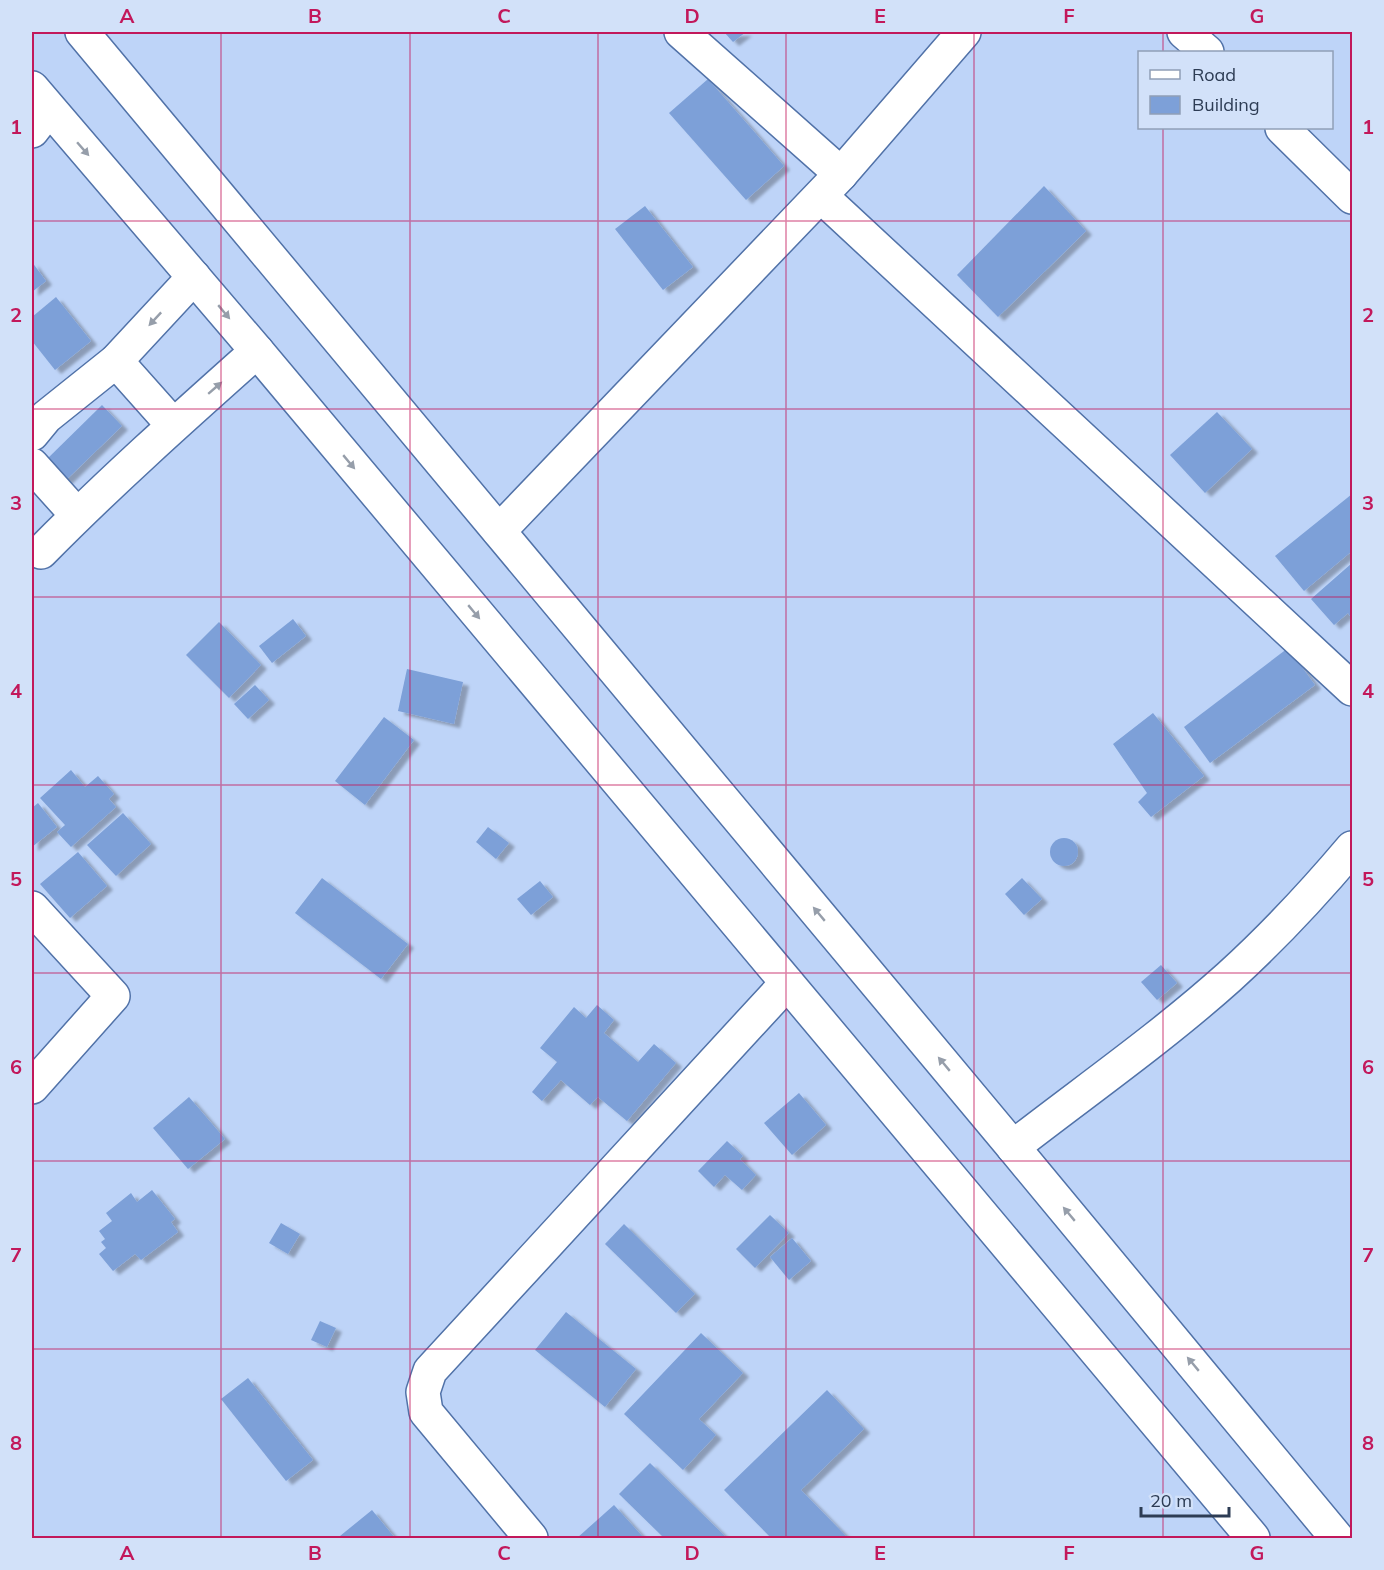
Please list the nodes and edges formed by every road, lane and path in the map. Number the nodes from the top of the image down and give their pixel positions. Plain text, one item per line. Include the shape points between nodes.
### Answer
1 (82, 32) edge
2 (681, 32) edge
3 (964, 32) edge
4 (1184, 32) edge
5 (1206, 51) edge
6 (37, 110) edge
7 (1283, 129) edge
8 (831, 185) junction
9 (1353, 197) edge
10 (194, 277) junction
11 (257, 351) junction
12 (116, 361) junction
13 (173, 426) junction
14 (32, 434) edge
15 (32, 465) edge
16 (77, 515) junction
17 (499, 531) junction
18 (41, 552) dead end
19 (1353, 688) edge
20 (1353, 848) edge
21 (32, 908) edge
22 (787, 983) junction
23 (32, 1087) edge
24 (1013, 1146) junction
25 (1216, 1391) junction
26 (1353, 1526) edge
27 (531, 1539) edge
28 (1253, 1539) edge
29 (1337, 1539) edge

1 - 17 main road
2 - 8 main road
3 - 8 main road
4 - 5 main road
6 -> 10 main road
7 - 9 main road
8 - 17 main road
8 - 19 main road
10 -> 11 main road
10 -> 12 main road
13 -> 11 main road
11 -> 22 main road
12 - 13 main road
12 - 14 main road via 46,417
13 - 16 main road
15 - 16 main road
16 - 18 main road
24 -> 17 main road
20 - 24 main road via 1315,892 1229,976 1146,1046
21 - 23 main road via 113,996
22 - 27 main road via 430,1371 423,1392 426,1413
22 - 28 main road
25 -> 24 main road
25 - 26 main road
25 - 29 main road

